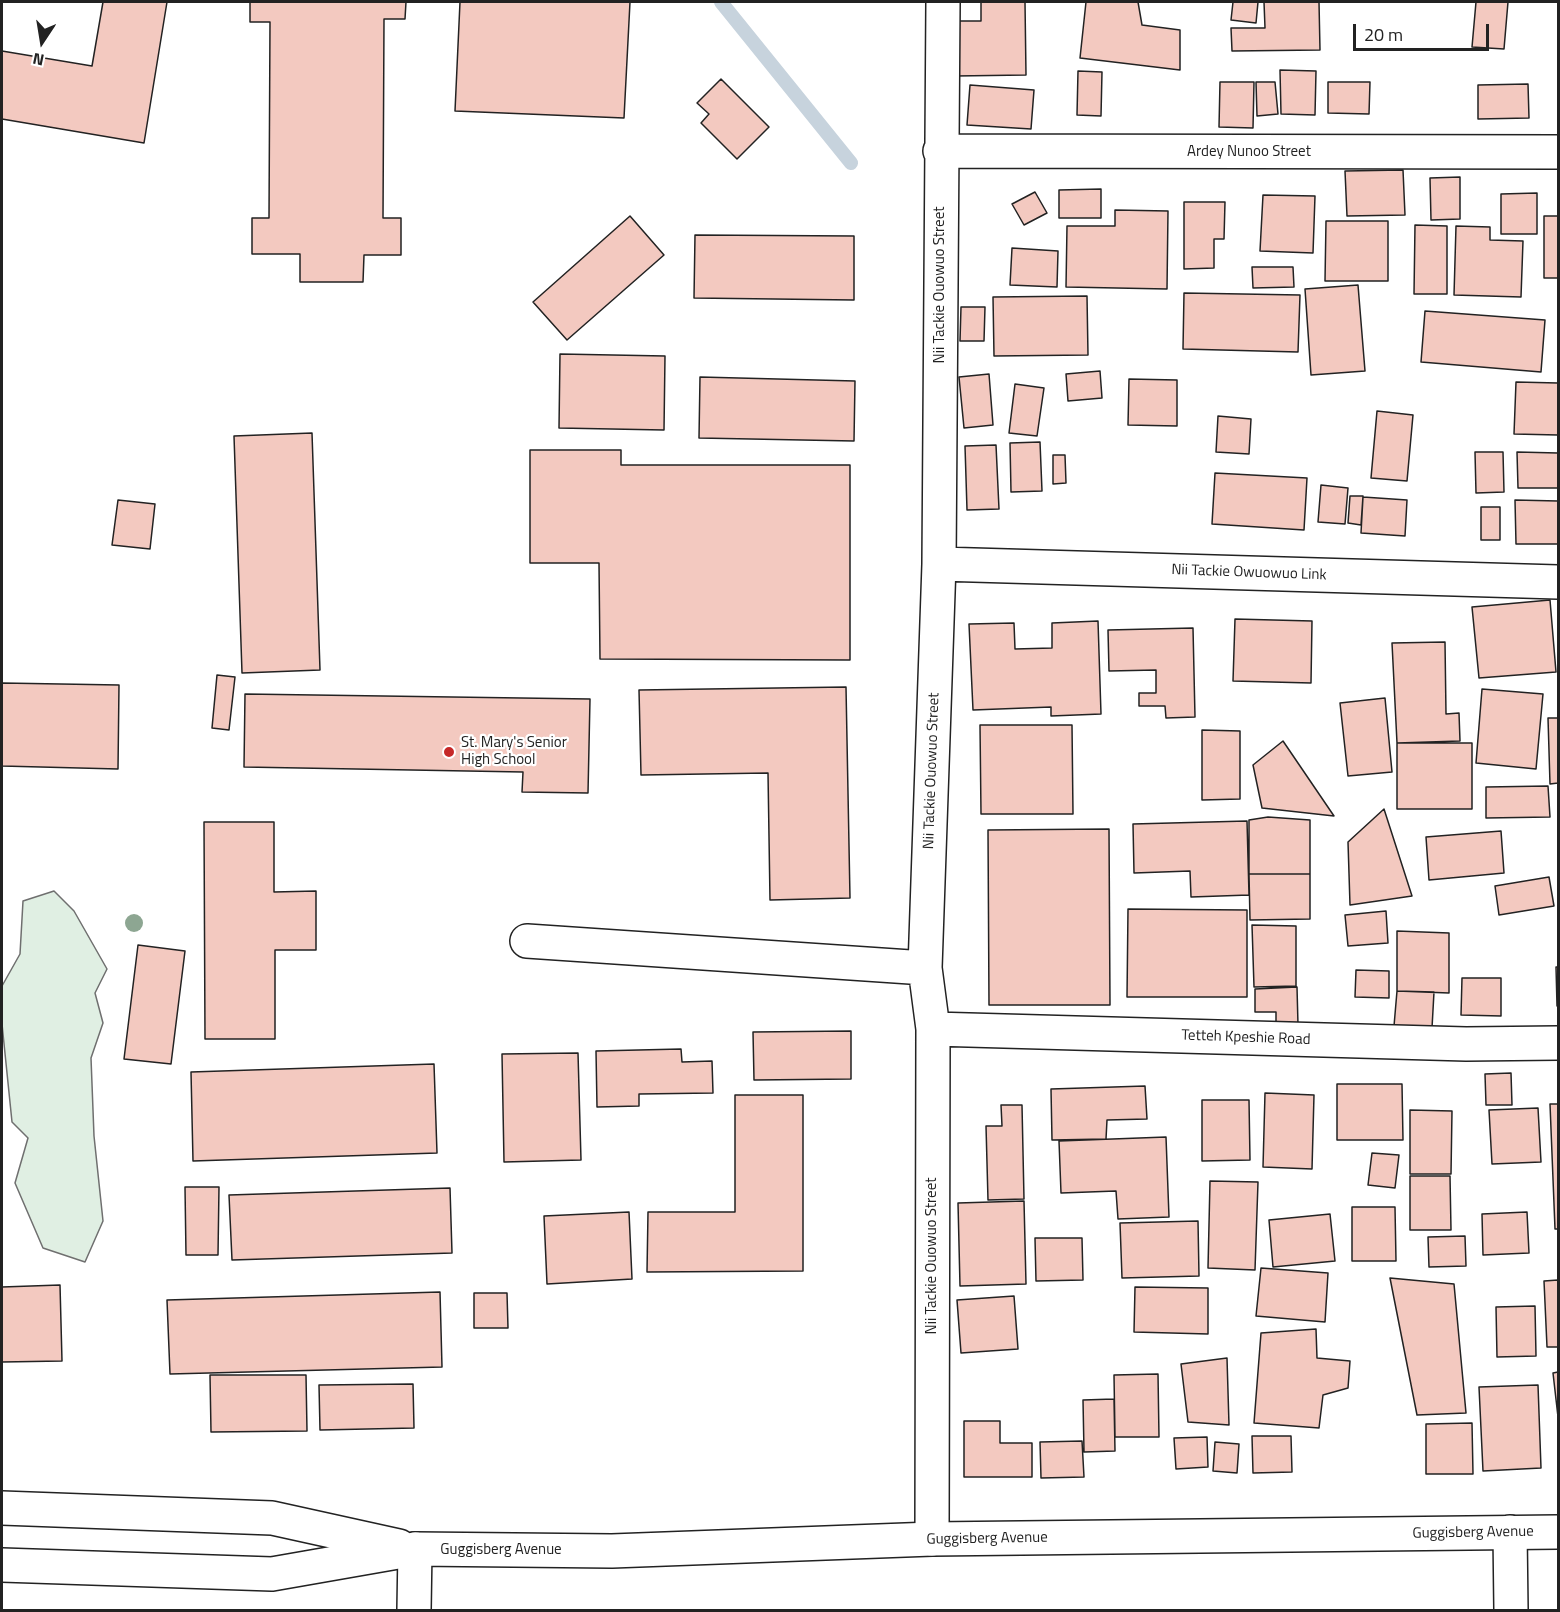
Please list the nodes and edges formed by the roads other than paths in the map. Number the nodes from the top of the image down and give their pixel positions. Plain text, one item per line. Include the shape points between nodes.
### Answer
1 (943, 2) edge
2 (940, 151) junction
3 (1558, 152) edge
4 (939, 564) junction
5 (1558, 582) edge
6 (528, 941) dead end
7 (925, 968) junction
8 (933, 1029) junction
9 (1558, 1043) edge
10 (2, 1508) edge
11 (1510, 1532) junction
12 (1558, 1532) edge
13 (932, 1539) junction
14 (415, 1549) junction
15 (2, 1565) edge
16 (414, 1611) edge
17 (1511, 1611) edge

1 - 2 street, Nii Tackie Ouowuo Street
2 - 3 street, Ardey Nunoo Street
2 - 4 street, Nii Tackie Ouowuo Street
4 - 5 street, Nii Tackie Owuowuo Link
4 - 7 street, Nii Tackie Ouowuo Street
6 - 7 street
7 - 8 street, Nii Tackie Ouowuo Street
8 - 9 street, Tetteh Kpeshie Road via 1466,1044
8 - 13 street, Nii Tackie Ouowuo Street
10 - 14 street, Guggisberg Avenue via 272,1518
11 - 12 street, Guggisberg Avenue
11 - 13 street, Guggisberg Avenue
11 - 17 street
13 - 14 street, Guggisberg Avenue via 612,1551
14 - 15 street, Guggisberg Avenue via 272,1574
14 - 16 street

